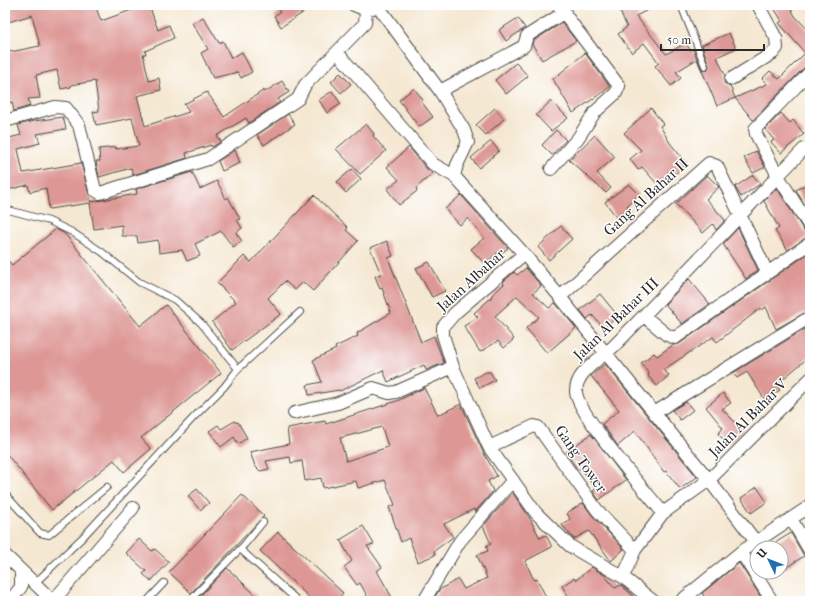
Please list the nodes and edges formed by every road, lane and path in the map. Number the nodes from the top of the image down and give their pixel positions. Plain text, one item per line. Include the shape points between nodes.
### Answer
1 (354, 5) edge
2 (681, 5) edge
3 (758, 5) edge
4 (380, 6) edge
5 (562, 8) edge
6 (366, 10) junction
7 (336, 52) junction
8 (705, 66) dead end
9 (810, 72) edge
10 (731, 79) dead end
11 (440, 92) junction
12 (5, 121) edge
13 (804, 149) dead end
14 (551, 169) dead end
15 (454, 176) junction
16 (778, 176) junction
17 (5, 209) edge
18 (740, 215) junction
19 (810, 227) edge
20 (810, 243) edge
21 (524, 254) junction
22 (767, 272) junction
23 (560, 297) junction
24 (300, 312) dead end
25 (644, 316) junction
26 (810, 317) edge
27 (605, 355) junction
28 (454, 367) junction
29 (238, 369) junction
30 (810, 379) edge
31 (294, 413) dead end
32 (654, 413) junction
33 (489, 447) junction
34 (513, 480) junction
35 (710, 480) junction
36 (107, 486) dead end
37 (5, 494) edge
38 (810, 506) edge
39 (133, 508) dead end
40 (663, 513) junction
41 (791, 519) junction
42 (263, 522) dead end
43 (755, 540) edge
44 (759, 540) edge
45 (749, 547) edge
46 (240, 549) junction
47 (635, 550) junction
48 (810, 551) edge
49 (741, 552) junction
50 (5, 555) edge
51 (21, 572) junction
52 (623, 578) junction
53 (164, 582) dead end
54 (34, 584) junction
55 (697, 596) edge
56 (10, 601) edge
57 (53, 601) edge
58 (147, 601) edge
59 (189, 601) edge
60 (298, 601) edge
61 (424, 601) edge
62 (654, 601) edge
63 (680, 601) edge
64 (772, 601) edge

1 - 6 street
2 - 8 lane
3 - 10 street via 776,38 777,48
4 - 6 street
4 - 11 street
5 - 11 street via 529,35 524,46
5 - 14 street via 619,86 616,93 595,112 578,138
6 - 7 street via 365,24
7 - 12 street via 305,85 298,99 208,158 100,193 95,190 79,125 66,108 55,107
7 - 15 street, Jalan Albahar via 433,164
9 - 16 street via 755,129
11 - 15 street via 464,130 468,142 456,165
13 - 16 street, Jalan Al Bahar III
15 - 21 street, Jalan Albahar
16 - 18 street, Jalan Al Bahar III
16 - 19 street
17 - 29 lane via 49,221 72,232 139,282 175,300 201,323
18 - 22 street
18 - 23 street, Gang Al Bahar II via 717,166 706,164
18 - 25 street, Jalan Al Bahar III
20 - 22 street
21 - 23 street
21 - 28 street, Jalan Albahar via 455,313 443,327 443,335
22 - 25 street via 675,338
23 - 27 street
24 - 29 lane
25 - 27 street, Jalan Al Bahar III
26 - 32 street
27 - 32 street
27 - 40 street, Jalan Al Bahar III via 582,374 577,383 577,400 611,449
28 - 31 street via 396,392 388,393 373,388 338,403
28 - 33 street, Jalan Albahar
29 - 54 lane via 82,538
30 - 35 street, Jalan Al Bahar V
32 - 35 street
33 - 34 street, Jalan Albahar
33 - 47 street, Gang Tower via 534,426 538,427 597,510
34 - 52 street, Jalan Albahar via 536,513 570,546
34 - 61 street via 460,540
35 - 40 street, Jalan Al Bahar V
35 - 43 street
36 - 37 lane via 49,535 40,533
38 - 41 street
39 - 57 street
40 - 47 street, Jalan Al Bahar V
41 - 44 street
41 - 48 street
42 - 46 lane
45 - 49 street
46 - 59 lane
46 - 60 lane
47 - 52 street, Jalan Al Bahar V
49 - 55 street
49 - 64 street
50 - 51 street
51 - 54 street
51 - 56 street via 21,587
52 - 62 street, Jalan Albahar
53 - 58 lane
54 - 57 street
55 - 63 street

